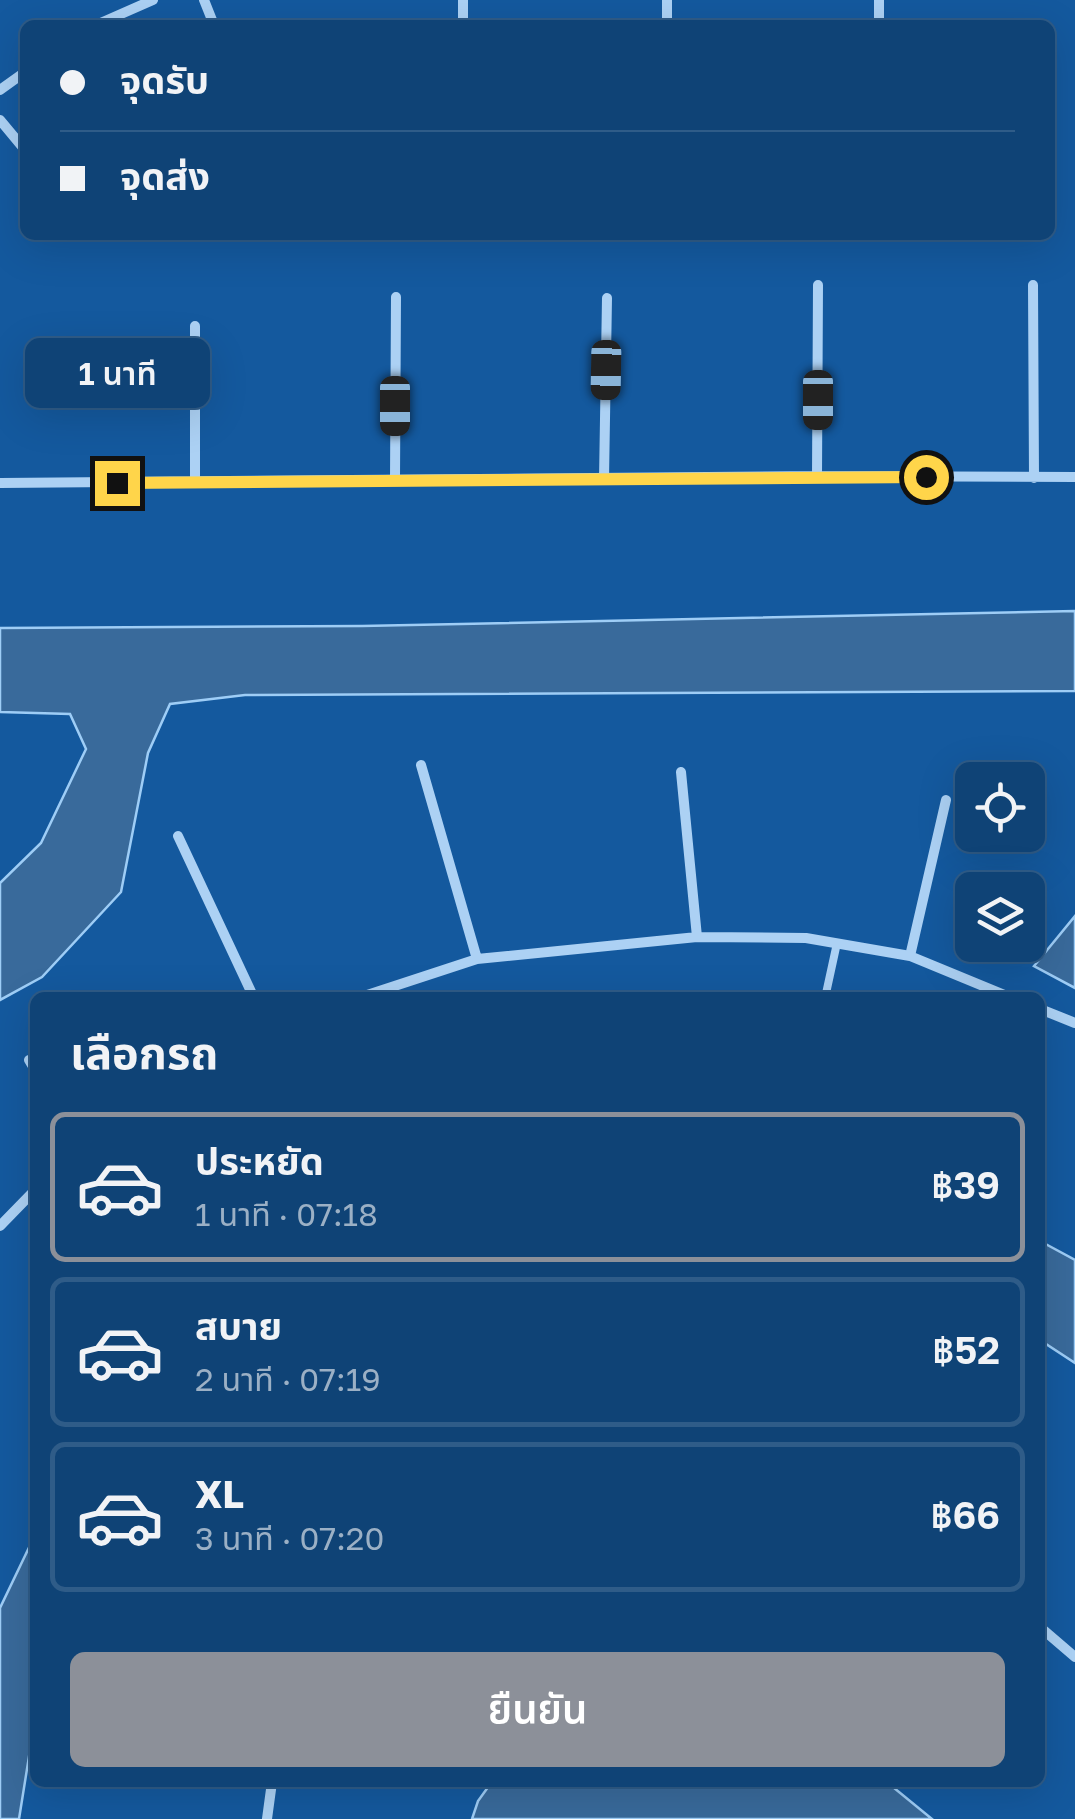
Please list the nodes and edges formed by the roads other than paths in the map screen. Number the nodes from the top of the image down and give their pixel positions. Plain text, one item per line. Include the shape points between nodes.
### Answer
1 (153, 0) edge
2 (107, 20) edge
3 (0, 120) edge
4 (20, 144) edge
5 (818, 285) dead end
6 (1033, 285) dead end
7 (396, 297) dead end
8 (607, 298) dead end
9 (196, 326) dead end
10 (817, 476) junction
11 (1034, 478) junction
12 (1075, 478) edge
13 (394, 479) junction
14 (604, 479) junction
15 (0, 483) edge
16 (196, 483) junction
17 (421, 765) dead end
18 (681, 772) dead end
19 (946, 800) dead end
20 (178, 836) dead end
21 (697, 937) junction
22 (837, 944) junction
23 (910, 956) junction
24 (476, 959) junction
25 (251, 992) edge
26 (390, 992) edge
27 (826, 992) edge
28 (997, 992) edge
29 (1045, 1011) edge
30 (1075, 1023) edge
31 (30, 1195) edge
32 (0, 1226) edge
33 (1045, 1631) edge
34 (1075, 1657) edge
35 (271, 1787) edge
36 (267, 1819) edge

1 - 2 street
3 - 4 street
5 - 10 street
6 - 11 street
7 - 13 street
8 - 14 street
9 - 16 street
10 - 11 street
10 - 14 street
11 - 12 street
13 - 14 street
13 - 16 street
15 - 16 street
17 - 24 street
18 - 21 street
19 - 23 street
20 - 25 street
21 - 22 street
21 - 24 street
22 - 23 street
22 - 27 lane
23 - 28 street
24 - 26 street
29 - 30 street
31 - 32 street
33 - 34 street
35 - 36 street

